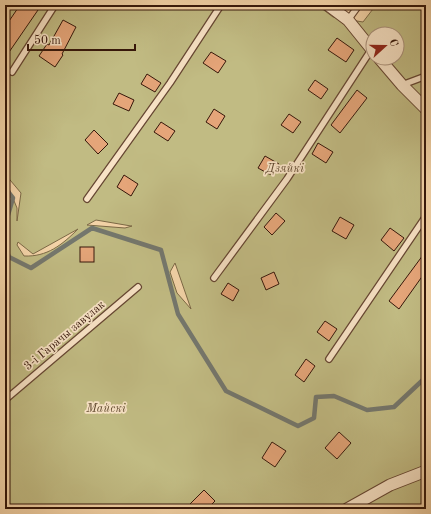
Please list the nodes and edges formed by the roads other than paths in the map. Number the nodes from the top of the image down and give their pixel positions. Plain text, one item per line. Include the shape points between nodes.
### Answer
1 (55, 5) edge
2 (221, 5) edge
3 (328, 5) edge
4 (359, 5) edge
5 (348, 20) junction
6 (365, 42) edge
7 (365, 66) edge
8 (385, 66) edge
9 (12, 72) dead end
10 (426, 76) edge
11 (402, 85) junction
12 (426, 109) edge
13 (87, 199) dead end
14 (426, 216) edge
15 (214, 278) dead end
16 (138, 287) dead end
17 (329, 360) dead end
18 (5, 400) edge
19 (426, 471) edge
20 (347, 509) edge

1 - 9 lane
2 - 13 lane via 170,84
3 - 5 street
4 - 5 lane
5 - 6 street
7 - 15 lane via 287,179
8 - 11 street
10 - 11 lane
11 - 12 street
14 - 17 lane
16 - 18 lane, 3-і Гарачы завулак
19 - 20 street via 390,485

